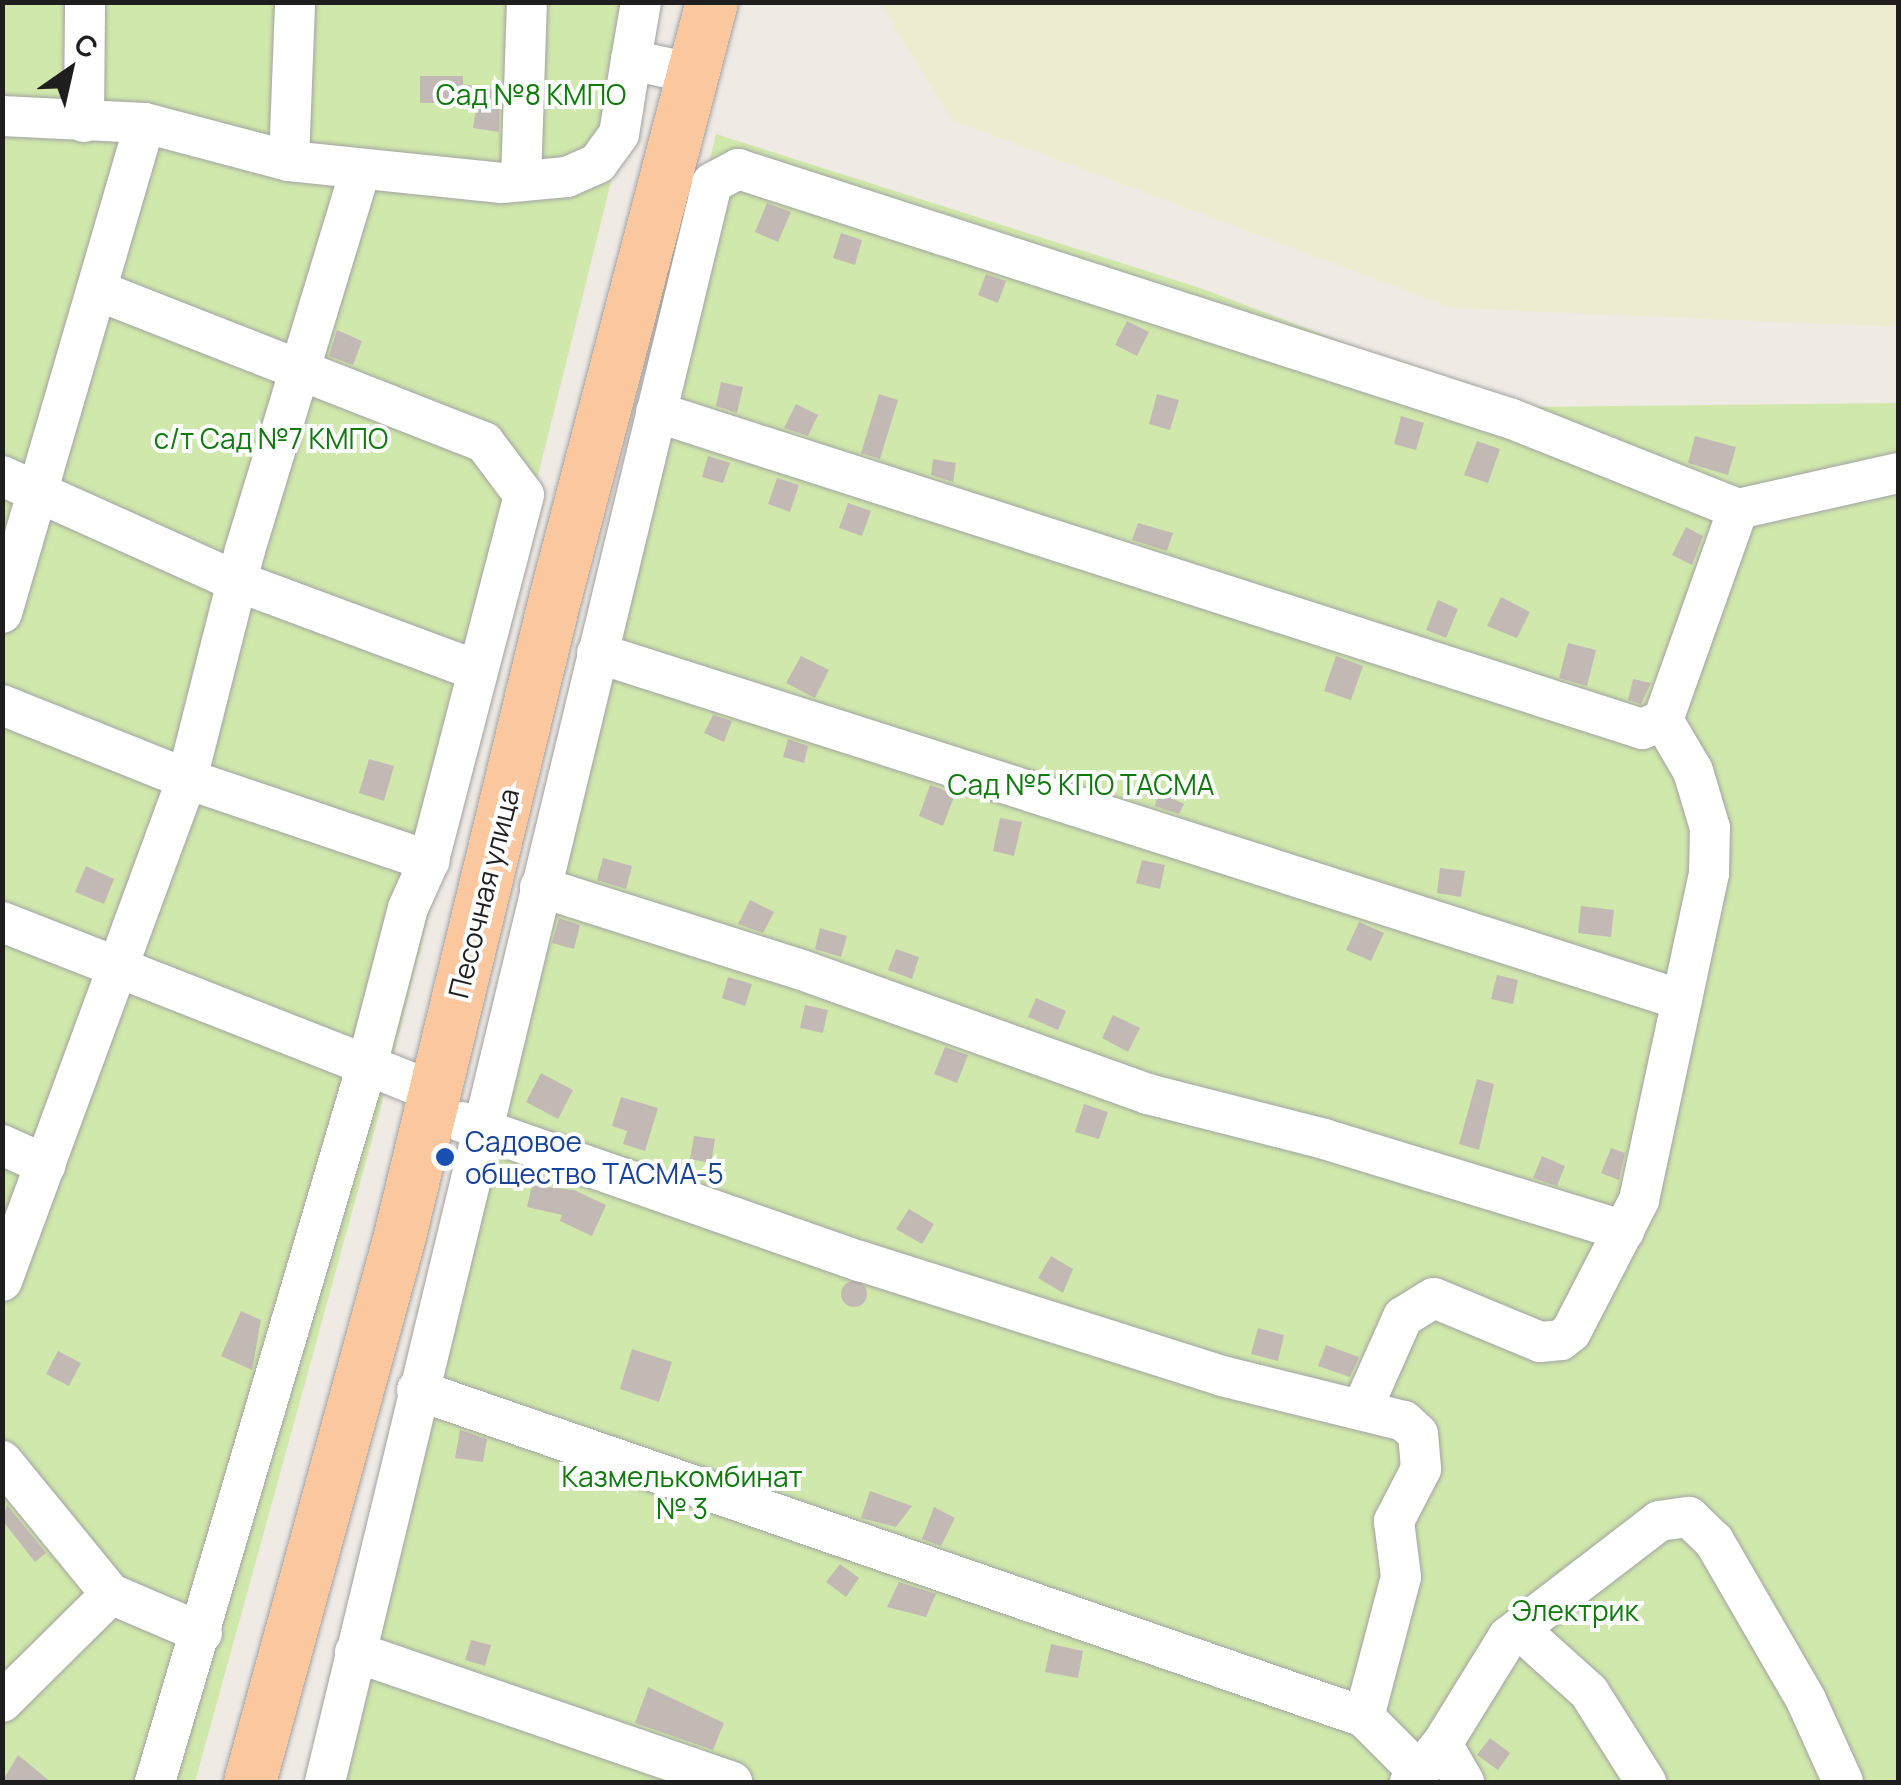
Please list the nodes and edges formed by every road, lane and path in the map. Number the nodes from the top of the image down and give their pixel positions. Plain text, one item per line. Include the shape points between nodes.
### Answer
1 (85, 2) edge
2 (295, 2) edge
3 (528, 2) edge
4 (642, 2) edge
5 (712, 2) edge
6 (631, 60) junction
7 (695, 74) junction
8 (2, 116) edge
9 (84, 122) junction
10 (145, 123) junction
11 (289, 161) junction
12 (361, 169) junction
13 (522, 181) junction
14 (100, 292) junction
15 (300, 369) junction
16 (656, 412) junction
17 (1898, 473) edge
18 (21, 482) edge
19 (1738, 509) junction
20 (236, 581) junction
21 (2, 614) edge
22 (597, 653) junction
23 (474, 670) junction
24 (2, 705) edge
25 (1663, 720) junction
26 (187, 779) junction
27 (428, 861) junction
28 (540, 887) junction
29 (2, 922) edge
30 (121, 973) junction
31 (1682, 1000) junction
32 (366, 1066) junction
33 (431, 1103) junction
34 (486, 1128) junction
35 (2, 1145) edge
36 (46, 1165) junction
37 (1624, 1231) junction
38 (2, 1281) edge
39 (417, 1390) junction
40 (1362, 1409) junction
41 (2, 1461) edge
42 (111, 1594) junction
43 (1519, 1629) junction
44 (202, 1633) junction
45 (355, 1652) junction
46 (2, 1702) edge
47 (1364, 1717) junction
48 (1423, 1766) edge
49 (154, 1782) edge
50 (250, 1782) edge
51 (325, 1782) edge
52 (732, 1782) edge
53 (1464, 1782) edge
54 (1646, 1782) edge
55 (1844, 1782) edge

1 - 9 street
2 - 11 street
3 - 13 street
4 - 6 street
5 - 7 main road, Песочная улица
6 - 7 street
6 - 13 street via 618,134 598,163 567,178
7 - 33 main road, Песочная улица via 554,603
8 - 9 street
9 - 10 street
10 - 11 street
10 - 14 street
11 - 12 street
12 - 13 street
12 - 15 street
14 - 15 street
14 - 18 street
15 - 20 street
15 - 23 street via 484,442 524,495
16 - 19 street via 712,183 738,169 1512,419
16 - 22 street
16 - 25 street via 1642,729
17 - 19 street
18 - 20 street
18 - 21 street
19 - 25 street
20 - 23 street
20 - 26 street
22 - 28 street
22 - 31 street
23 - 27 street
24 - 26 street
25 - 31 street via 1693,772 1710,828 1709,874
26 - 27 street
26 - 30 street
27 - 32 street via 408,908
28 - 34 street
28 - 37 street via 799,969 1148,1094 1324,1139
29 - 30 street
30 - 32 street
30 - 36 street
31 - 37 street via 1638,1200
32 - 33 street
32 - 44 street
33 - 34 street
33 - 50 main road, Песочная улица
34 - 39 street via 474,1150
34 - 40 street via 860,1261 1222,1376
35 - 36 street
36 - 38 street
37 - 40 street via 1561,1340 1540,1342 1454,1302 1434,1298 1416,1304
39 - 45 street
39 - 47 street
40 - 47 street via 1404,1421 1418,1434 1423,1454 1394,1521 1401,1577
41 - 42 street
42 - 44 street
42 - 46 street
43 - 48 street
43 - 54 street via 1589,1692
43 - 55 street via 1660,1521 1689,1518 1714,1541 1806,1700
44 - 49 street
45 - 51 street
45 - 52 street
47 - 48 street
48 - 53 street

